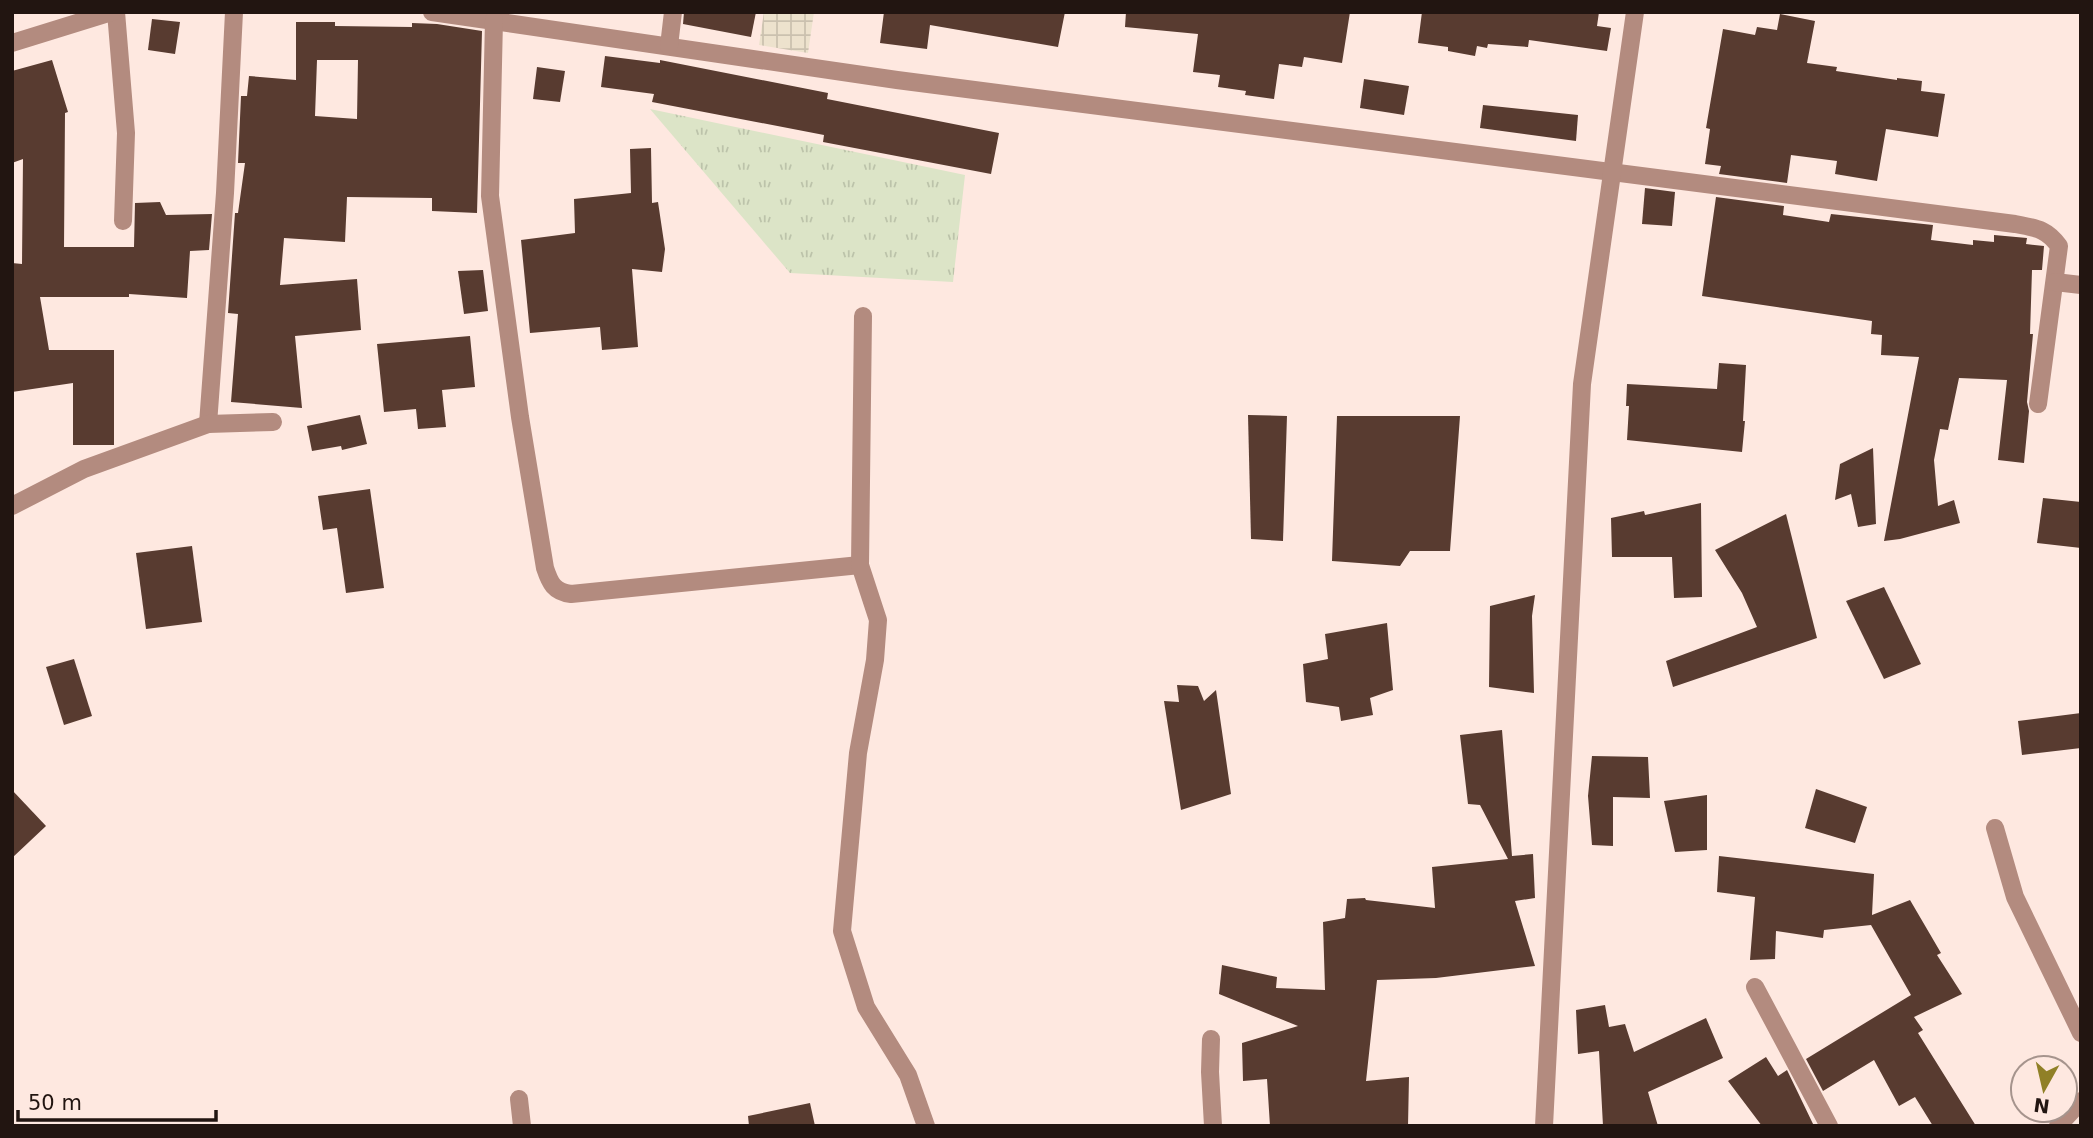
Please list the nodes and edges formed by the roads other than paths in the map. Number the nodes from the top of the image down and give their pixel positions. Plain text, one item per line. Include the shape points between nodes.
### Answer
1 (114, 12) edge
2 (234, 12) edge
3 (432, 12) edge
4 (673, 12) edge
5 (1635, 12) edge
6 (494, 20) junction
7 (12, 43) edge
8 (669, 46) junction
9 (1613, 171) junction
10 (123, 220) dead end
11 (2055, 282) junction
12 (2081, 285) edge
13 (863, 316) dead end
14 (2038, 404) dead end
15 (273, 422) dead end
16 (208, 424) junction
17 (12, 506) edge
18 (860, 565) junction
19 (1995, 828) dead end
20 (1755, 987) dead end
21 (2081, 1033) edge
22 (1211, 1039) dead end
23 (519, 1099) dead end
24 (2081, 1101) edge
25 (522, 1126) edge
26 (926, 1126) edge
27 (1213, 1126) edge
28 (1544, 1126) edge
29 (1829, 1126) edge
30 (2058, 1126) edge

1 - 7 street
1 - 10 street via 126,133
2 - 16 street
3 - 6 street
4 - 8 street
5 - 9 street
6 - 8 street
6 - 18 street via 491,196 520,417 551,584 571,594
8 - 9 street via 897,80
9 - 11 street via 2036,229 2050,234 2059,246
9 - 28 street via 1582,384
11 - 12 street
11 - 14 street
13 - 18 street
15 - 16 street
16 - 17 street via 84,469
18 - 26 street via 878,620 859,752 842,931 866,1007 908,1075
19 - 21 street via 2015,897
20 - 29 street
22 - 27 street
23 - 25 street
24 - 30 street

